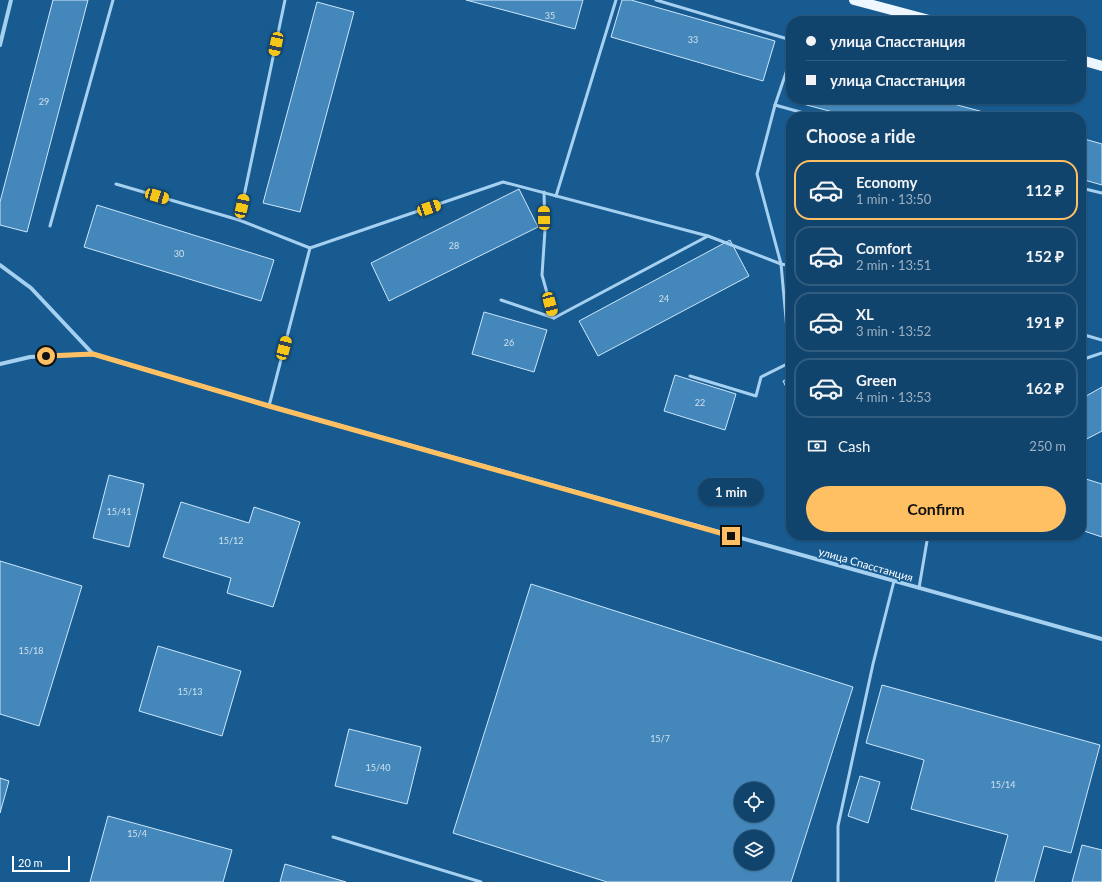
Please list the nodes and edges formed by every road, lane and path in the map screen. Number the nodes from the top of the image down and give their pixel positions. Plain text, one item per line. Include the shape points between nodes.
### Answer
1 (11, 0) edge
2 (113, 0) edge
3 (285, 0) edge
4 (616, 0) edge
5 (656, 0) edge
6 (854, 0) edge
7 (914, 16) edge
8 (786, 39) edge
9 (0, 45) edge
10 (1086, 61) edge
11 (1102, 66) edge
12 (786, 73) edge
13 (775, 105) junction
14 (800, 112) edge
15 (116, 184) dead end
16 (1086, 189) edge
17 (544, 192) junction
18 (1102, 193) edge
19 (556, 196) junction
20 (239, 220) junction
21 (50, 226) dead end
22 (708, 236) junction
23 (310, 248) junction
24 (781, 264) junction
25 (0, 265) edge
26 (786, 265) edge
27 (501, 300) dead end
28 (786, 313) edge
29 (554, 318) junction
30 (1086, 335) edge
31 (1102, 340) edge
32 (1102, 353) edge
33 (93, 354) junction
34 (1086, 358) edge
35 (0, 364) edge
36 (786, 364) edge
37 (690, 376) dead end
38 (269, 406) junction
39 (927, 540) edge
40 (894, 581) junction
41 (919, 588) junction
42 (1102, 639) edge
43 (333, 837) dead end
44 (481, 882) edge
45 (838, 882) edge

1 - 9 street
2 - 21 lane
3 - 20 lane
4 - 19 lane
5 - 8 lane
6 - 7 main road
10 - 11 main road
12 - 13 lane
13 - 14 lane
13 - 24 lane via 757,174
15 - 20 lane
16 - 18 lane
17 - 19 lane
17 - 23 lane via 503,182
17 - 29 lane via 542,275
19 - 22 lane
20 - 23 lane
22 - 24 lane
22 - 29 lane
23 - 38 lane
24 - 26 lane
24 - 28 lane
25 - 33 street via 31,288
27 - 29 lane
30 - 31 lane
32 - 34 lane
33 - 35 street, улица Спасстанция via 30,357
33 - 38 street, улица Спасстанция
36 - 37 lane via 761,377 756,396
38 - 40 street, улица Спасстанция
39 - 41 lane
40 - 41 street, улица Спасстанция
40 - 45 lane via 838,826
41 - 42 street, улица Спасстанция
43 - 44 lane

